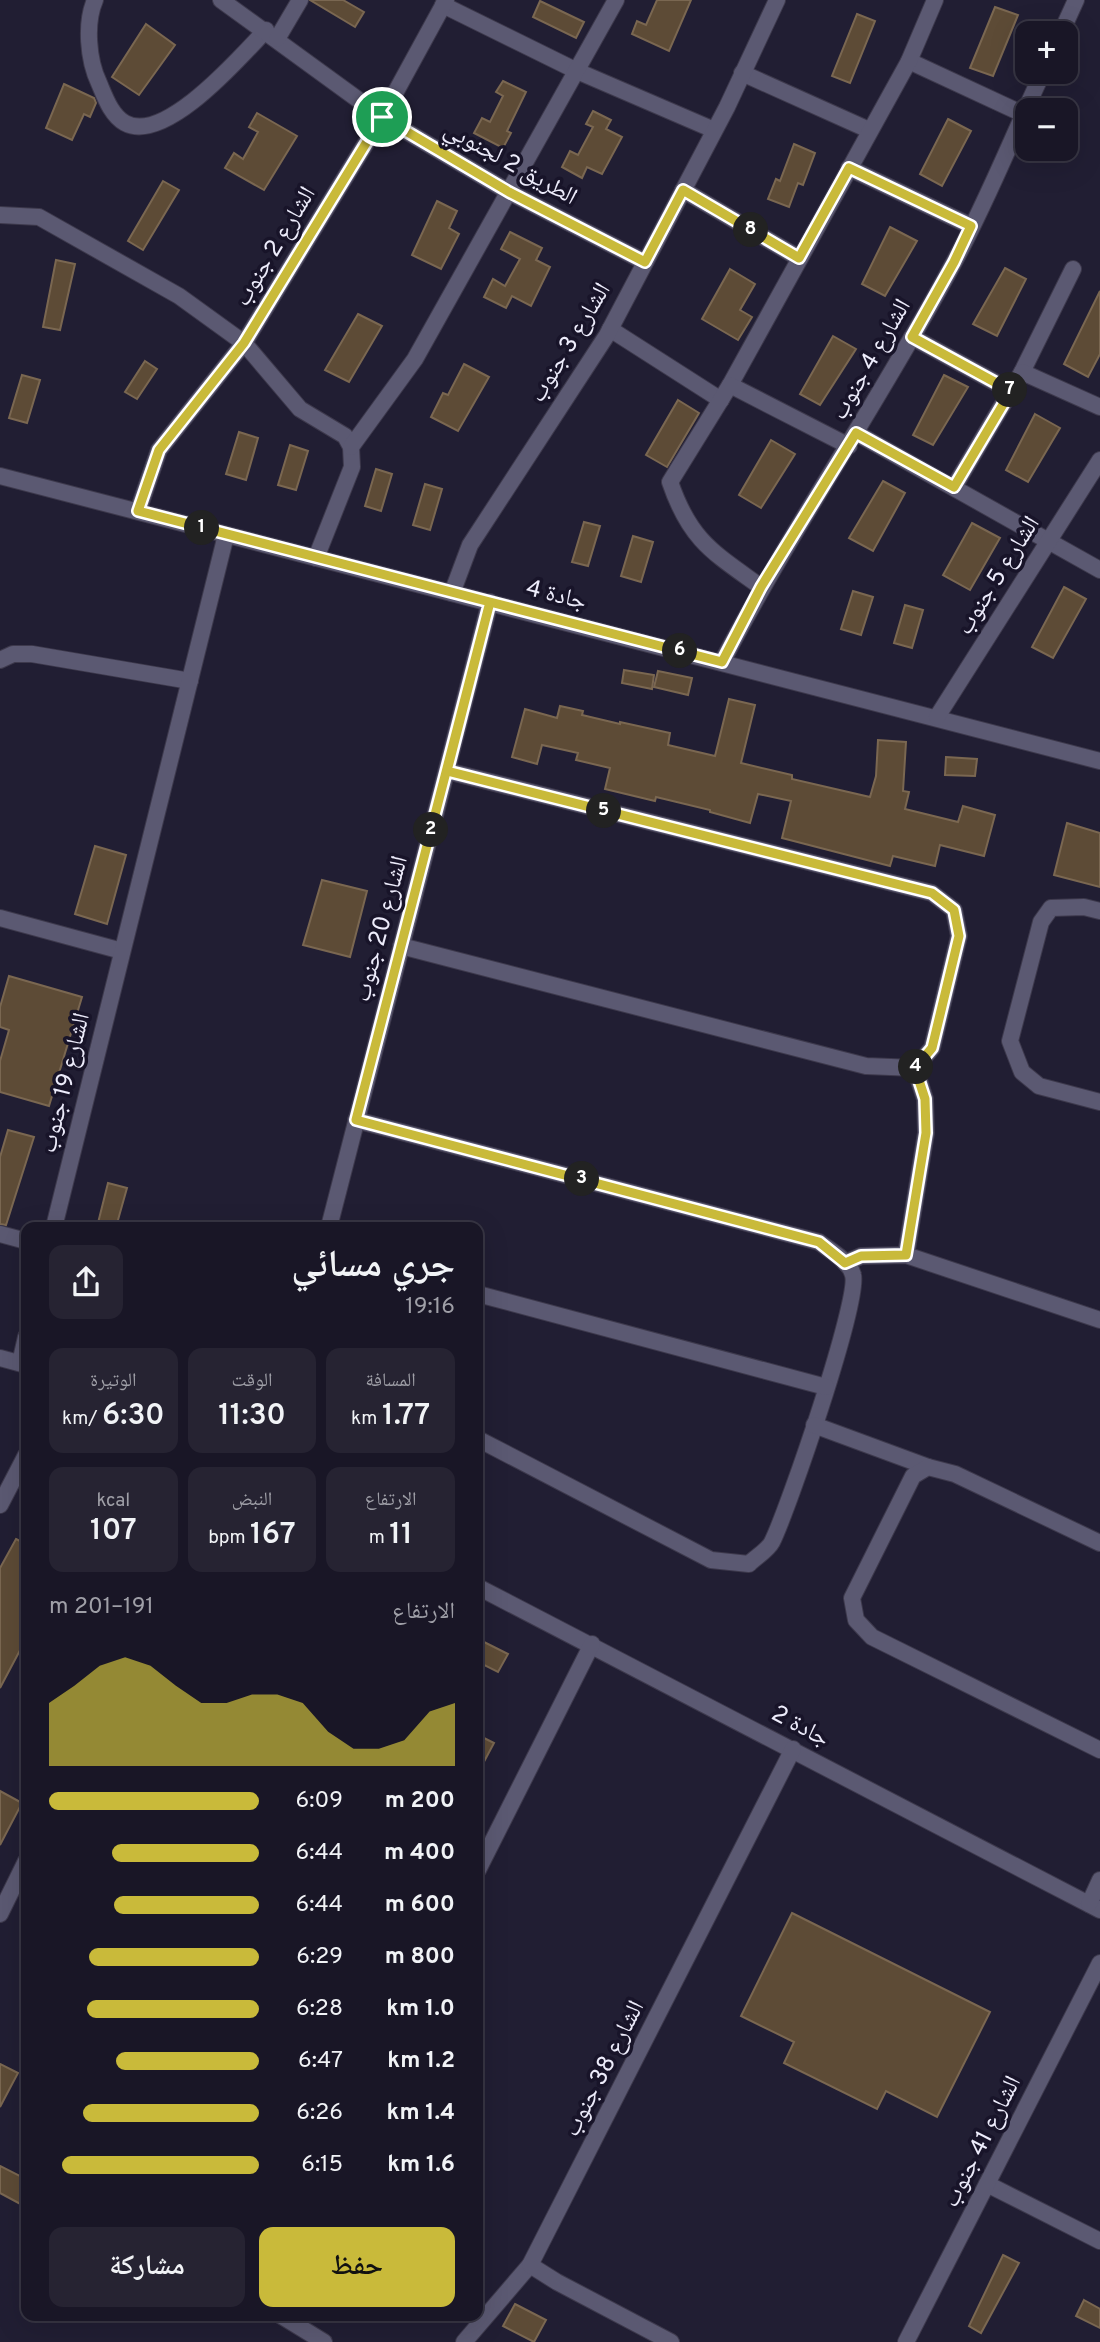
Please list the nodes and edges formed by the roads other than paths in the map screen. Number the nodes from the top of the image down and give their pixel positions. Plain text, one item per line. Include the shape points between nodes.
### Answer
1 (95, 0) edge
2 (221, 0) edge
3 (300, 0) edge
4 (616, 0) edge
5 (777, 0) edge
6 (935, 0) edge
7 (1076, 0) edge
8 (444, 3) edge
9 (1066, 21) edge
10 (271, 35) junction
11 (909, 61) junction
12 (577, 71) junction
13 (742, 74) junction
14 (1015, 110) edge
15 (382, 117) junction
16 (714, 130) junction
17 (869, 130) junction
18 (1015, 131) edge
19 (849, 168) junction
20 (683, 190) junction
21 (509, 192) junction
22 (0, 215) edge
23 (971, 226) junction
24 (799, 258) junction
25 (645, 262) junction
26 (1073, 269) dead end
27 (610, 329) junction
28 (912, 337) junction
29 (244, 343) junction
30 (1022, 372) junction
31 (730, 385) junction
32 (1011, 391) junction
33 (721, 400) junction
34 (1100, 407) edge
35 (853, 440) junction
36 (351, 447) junction
37 (1100, 460) edge
38 (0, 476) edge
39 (954, 487) junction
40 (138, 511) junction
41 (226, 535) junction
42 (1049, 540) junction
43 (316, 558) junction
44 (1100, 570) edge
45 (761, 587) junction
46 (452, 593) junction
47 (490, 602) junction
48 (0, 660) edge
49 (722, 662) junction
50 (190, 681) junction
51 (937, 717) junction
52 (1100, 761) edge
53 (447, 771) junction
54 (1100, 911) edge
55 (0, 918) edge
56 (401, 946) junction
57 (122, 951) junction
58 (915, 1068) junction
59 (1100, 1102) edge
60 (356, 1120) junction
61 (55, 1222) edge
62 (330, 1222) edge
63 (0, 1234) edge
64 (21, 1240) edge
65 (906, 1255) junction
66 (845, 1263) junction
67 (483, 1295) edge
68 (1100, 1320) edge
69 (0, 1358) edge
70 (21, 1363) edge
71 (826, 1387) junction
72 (814, 1425) junction
73 (483, 1442) edge
74 (21, 1465) edge
75 (928, 1466) junction
76 (0, 1506) edge
77 (1100, 1543) edge
78 (483, 1590) edge
79 (592, 1644) junction
80 (793, 1749) junction
81 (1100, 1750) edge
82 (483, 1860) edge
83 (21, 1871) edge
84 (1100, 1880) edge
85 (1094, 1907) edge
86 (0, 1914) edge
87 (1100, 1963) edge
88 (987, 2183) junction
89 (1100, 2241) edge
90 (530, 2265) junction
91 (483, 2320) edge
92 (290, 2321) edge
93 (482, 2321) edge
94 (324, 2342) edge
95 (464, 2342) edge
96 (671, 2342) edge
97 (906, 2342) edge

1 - 10 street via 89,12 94,72 112,111 124,123 136,126 159,122 181,110
2 - 10 street, الطريق 2 لجنوبي
3 - 10 street
4 - 12 street
5 - 13 street, الشارع 3 جنوب
6 - 11 street
7 - 9 street
8 - 12 street
8 - 15 street, الشارع 2 جنوب
10 - 15 street, الطريق 2 لجنوبي
11 - 14 street
11 - 17 street
12 - 16 street
12 - 21 street
13 - 16 street, الشارع 3 جنوب
13 - 17 street
15 - 21 street, الطريق 2 لجنوبي
15 - 29 street, الشارع 2 جنوب
16 - 20 street, الشارع 3 جنوب
17 - 19 street
18 - 23 street, الشارع 4 جنوب
19 - 23 street
19 - 24 street
20 - 24 street
20 - 25 street, الشارع 3 جنوب
21 - 25 street, الطريق 2 لجنوبي
21 - 36 street via 415,359
22 - 29 street via 39,218 178,296
23 - 28 street, الشارع 4 جنوب
24 - 31 street
25 - 27 street, الشارع 3 جنوب
26 - 30 street
27 - 33 street
27 - 46 street, الشارع 3 جنوب via 470,545
28 - 32 street
28 - 35 street, الشارع 4 جنوب
29 - 36 street via 300,409 345,436
29 - 40 street, الشارع 2 جنوب via 159,450
30 - 32 street
30 - 34 street
31 - 33 street
31 - 35 street
32 - 39 street
33 - 45 street via 670,482 678,507 702,544
35 - 39 street
35 - 45 street, الشارع 4 جنوب
36 - 43 street via 352,467
37 - 42 street, الشارع 5 جنوب
38 - 40 street, جادة 4
39 - 42 street
40 - 41 street, جادة 4
41 - 43 street, جادة 4
41 - 50 street, الشارع 19 جنوب
42 - 44 street
42 - 51 street, الشارع 5 جنوب
43 - 46 street, جادة 4
45 - 49 street, الشارع 4 جنوب
46 - 47 street, جادة 4
47 - 49 street, جادة 4
47 - 53 street, الشارع 20 جنوب
48 - 50 street via 13,654 32,654
49 - 51 street, جادة 4
50 - 57 street, الشارع 19 جنوب
51 - 52 street, جادة 4
53 - 56 street, الشارع 20 جنوب
53 - 58 street via 932,893 954,910 959,936 932,1048
54 - 59 street via 1051,908 1041,922 1010,1041 1022,1072 1039,1086
55 - 57 street
56 - 58 street via 866,1066
56 - 60 street, الشارع 20 جنوب
57 - 61 street, الشارع 19 جنوب
58 - 65 street via 925,1099 926,1133
60 - 62 street, الشارع 20 جنوب
60 - 66 street via 819,1242
63 - 64 street
65 - 66 street via 861,1256
65 - 68 street
66 - 71 street via 853,1274 852,1304
67 - 71 street
69 - 70 street
71 - 72 street
72 - 73 street via 771,1545 748,1564 712,1560
72 - 75 street
74 - 76 street
75 - 77 street via 955,1474
75 - 81 street via 913,1476 852,1598 856,1620 872,1637
78 - 79 street, جادة 2
79 - 80 street, جادة 2
79 - 82 street
80 - 85 street, جادة 2
80 - 90 street, الشارع 38 جنوب
83 - 86 street
84 - 85 street
87 - 88 street, الشارع 41 جنوب
88 - 89 street
88 - 97 street, الشارع 41 جنوب
90 - 91 street, الشارع 38 جنوب
90 - 96 street
92 - 94 street
93 - 95 street, الشارع 38 جنوب

